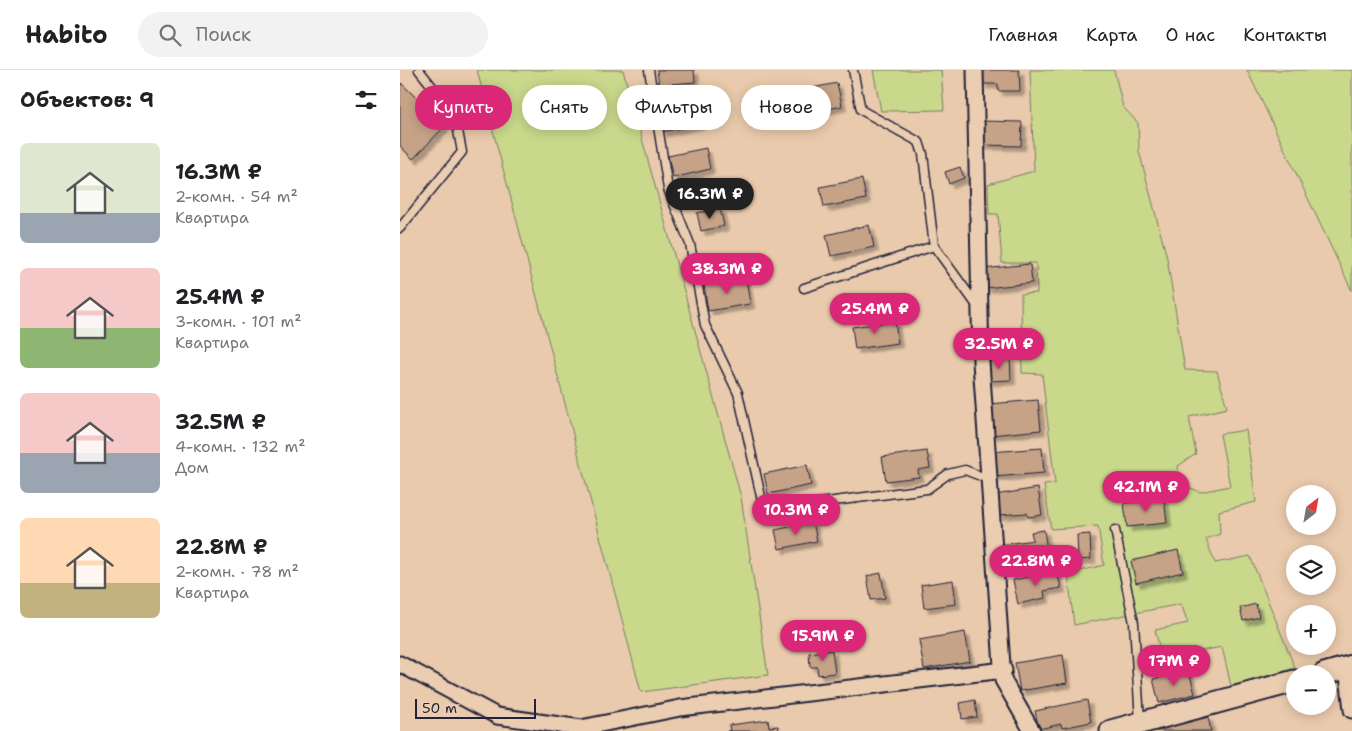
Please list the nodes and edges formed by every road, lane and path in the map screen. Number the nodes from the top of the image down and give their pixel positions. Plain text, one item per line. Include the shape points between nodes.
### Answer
1 (419, 70) edge
2 (649, 70) edge
3 (852, 70) edge
4 (975, 70) edge
5 (400, 228) edge
6 (934, 246) junction
7 (804, 288) dead end
8 (980, 310) junction
9 (988, 479) junction
10 (1115, 530) dead end
11 (400, 664) edge
12 (1350, 667) edge
13 (1004, 670) junction
14 (1336, 671) edge
15 (1286, 684) edge
16 (1352, 710) edge
17 (1140, 723) junction
18 (581, 729) edge
19 (1032, 731) edge
20 (1111, 731) edge

1 - 5 lane via 456,115 462,152
2 - 9 lane via 668,189 690,244 706,325 738,393 762,501 780,508 902,493 927,489 948,474 965,470
3 - 6 lane via 860,110 919,142 924,154
4 - 8 street
6 - 7 lane
6 - 8 lane
8 - 9 street
9 - 13 street
10 - 17 lane via 1134,623
11 - 18 street via 497,716
12 - 14 street
12 - 16 street
13 - 18 street via 680,708
13 - 19 street via 1003,680
15 - 17 street
17 - 20 street

